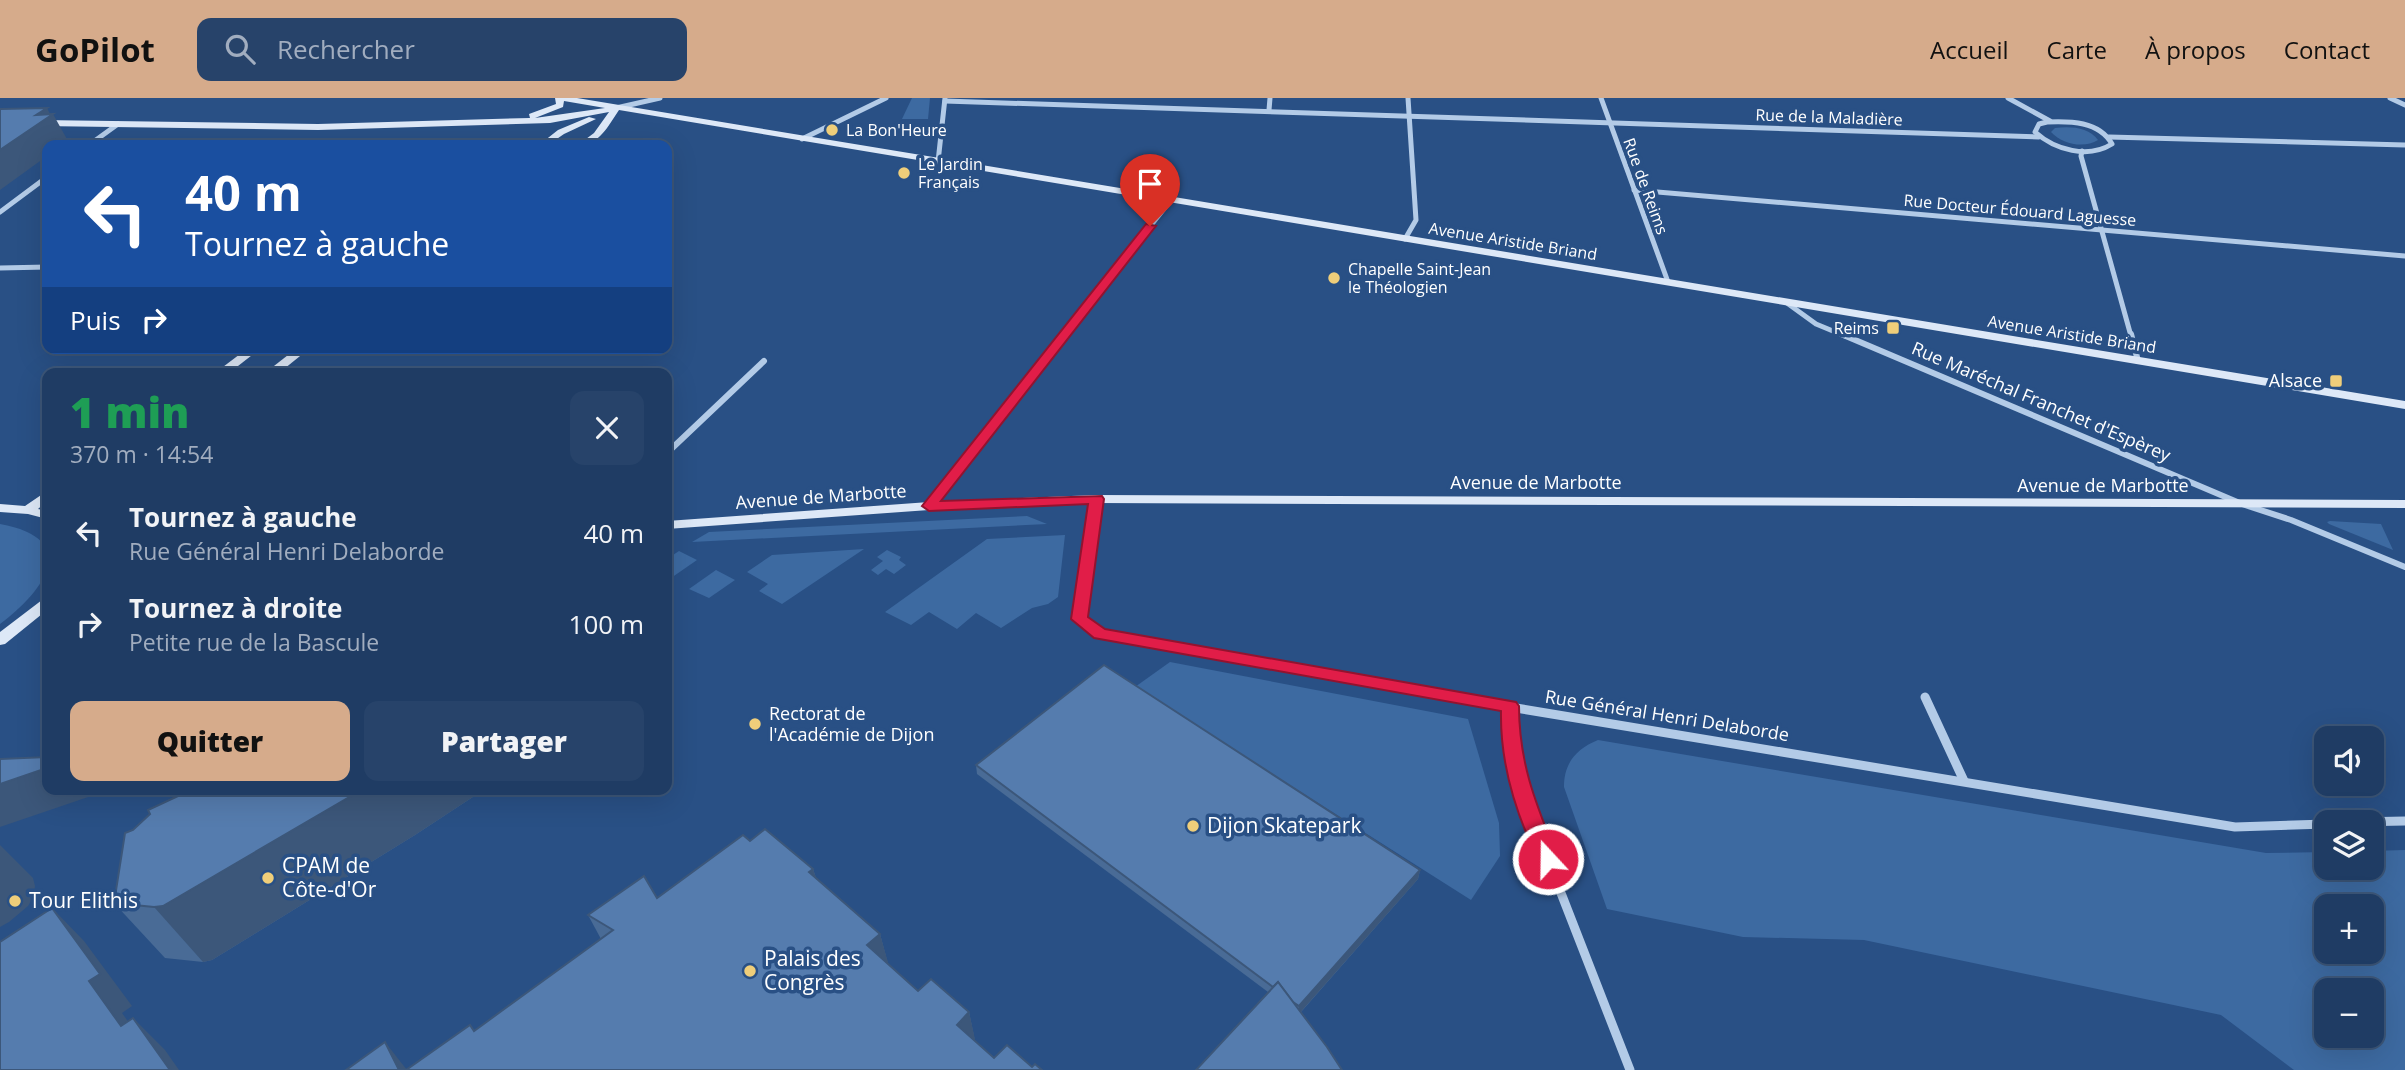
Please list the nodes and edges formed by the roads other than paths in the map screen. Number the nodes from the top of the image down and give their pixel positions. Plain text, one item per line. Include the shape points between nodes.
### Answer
1 (560, 98) edge
2 (660, 98) edge
3 (886, 98) edge
4 (1270, 98) edge
5 (1408, 98) edge
6 (1601, 98) edge
7 (2008, 98) edge
8 (2389, 98) edge
9 (945, 99) edge
10 (616, 103) edge
11 (2405, 105) edge
12 (1269, 110) junction
13 (1409, 114) junction
14 (496, 121) junction
15 (1609, 121) junction
16 (2051, 122) junction
17 (26, 123) edge
18 (118, 124) junction
19 (2039, 137) junction
20 (2109, 137) junction
21 (802, 139) junction
22 (96, 140) edge
23 (550, 140) edge
24 (590, 140) edge
25 (2405, 145) edge
26 (2082, 150) junction
27 (938, 162) junction
28 (42, 181) edge
29 (1634, 190) junction
30 (1171, 200) junction
31 (0, 212) edge
32 (2102, 229) junction
33 (1405, 239) junction
34 (2405, 256) edge
35 (42, 267) edge
36 (0, 268) edge
37 (1668, 282) junction
38 (1787, 303) junction
39 (248, 354) edge
40 (297, 354) edge
41 (764, 361) dead end
42 (2138, 361) junction
43 (228, 368) edge
44 (278, 368) edge
45 (2405, 405) edge
46 (672, 448) edge
47 (42, 499) edge
48 (1096, 499) junction
49 (2242, 504) junction
50 (2405, 504) edge
51 (929, 506) junction
52 (0, 508) edge
53 (29, 510) junction
54 (42, 514) edge
55 (672, 526) edge
56 (2405, 568) edge
57 (42, 607) edge
58 (0, 640) edge
59 (1925, 697) dead end
60 (1510, 706) junction
61 (1964, 781) junction
62 (2384, 821) edge
63 (2405, 821) edge
64 (2314, 824) edge
65 (1630, 1070) edge

1 - 10 main road, Avenue Aristide Briand
1 - 14 main road via 560,105 547,112
2 - 10 street
3 - 21 street
4 - 12 street
5 - 13 street
6 - 15 street, Rue de Reims
7 - 16 street
8 - 11 street
9 - 12 street, Rue de la Maladière
9 - 27 street
10 - 14 main road via 550,120
10 - 21 main road, Avenue Aristide Briand
10 - 23 main road
10 - 24 main road
12 - 13 street, Rue de la Maladière
13 - 15 street, Rue de la Maladière
13 - 33 street via 1416,220
14 - 18 main road via 318,127
15 - 19 street, Rue de la Maladière
15 - 29 street, Rue de Reims
16 - 19 street via 2035,128
16 - 20 street via 2080,124
17 - 18 main road
18 - 22 street
19 - 26 street, Rue de la Maladière
20 - 25 street
20 - 26 street via 2109,147
21 - 27 main road, Avenue Aristide Briand
26 - 32 street
27 - 30 main road, Avenue Aristide Briand
28 - 31 street
29 - 32 street, Rue Docteur Édouard Laguesse
29 - 37 street, Rue de Reims
30 - 33 main road, Avenue Aristide Briand
30 - 51 street
32 - 34 street, Rue Docteur Édouard Laguesse
32 - 42 street
33 - 37 main road, Avenue Aristide Briand
35 - 36 street
37 - 38 main road, Avenue Aristide Briand
38 - 42 main road, Avenue Aristide Briand
38 - 49 street, Rue Maréchal Franchet d'Espèrey via 1816,324
39 - 43 main road
40 - 44 main road
41 - 46 street
42 - 45 main road, Avenue Aristide Briand
47 - 53 main road
48 - 49 main road, Avenue de Marbotte
48 - 51 main road, Avenue de Marbotte
48 - 60 street, Rue Général Henri Delaborde via 1079,619 1100,634
49 - 50 main road, Avenue de Marbotte
49 - 56 street, Rue Maréchal Franchet d'Espèrey
51 - 55 main road, Avenue de Marbotte
52 - 53 main road
53 - 54 main road
57 - 58 main road
59 - 61 street
60 - 61 street, Rue Général Henri Delaborde
60 - 65 street via 1510,739 1522,793
61 - 64 street, Rue Général Henri Delaborde via 2235,827
62 - 63 street

